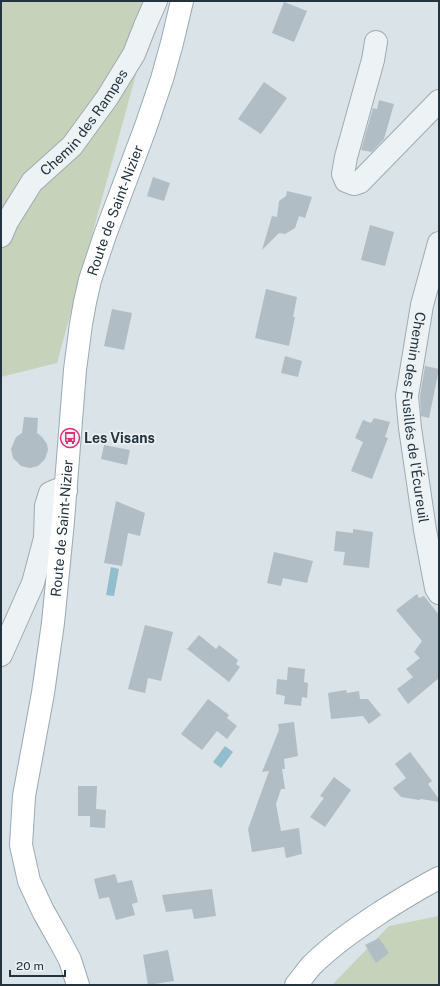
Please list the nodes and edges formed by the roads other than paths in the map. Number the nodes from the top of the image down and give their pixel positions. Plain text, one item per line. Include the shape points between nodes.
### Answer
1 (156, 1) edge
2 (182, 1) edge
3 (376, 42) dead end
4 (439, 102) edge
5 (1, 236) edge
6 (439, 243) edge
7 (66, 491) junction
8 (439, 593) edge
9 (1, 655) edge
10 (432, 881) edge
11 (78, 985) edge
12 (296, 985) edge

1 - 5 street, Chemin des Rampes via 134,54 107,98 72,146 32,182
2 - 7 main road, Route de Saint-Nizier via 162,79 90,280 75,370
3 - 4 street via 374,60 346,157 343,174 346,181 354,184 360,182
6 - 8 street, Chemin des Fusillés de l'Écureuil via 422,305 407,396 425,530
7 - 9 street via 57,490 50,493 46,506 45,538 33,583
7 - 11 main road, Route de Saint-Nizier via 43,692 24,796 21,845 29,881 70,960
10 - 12 main road via 355,929 311,967

